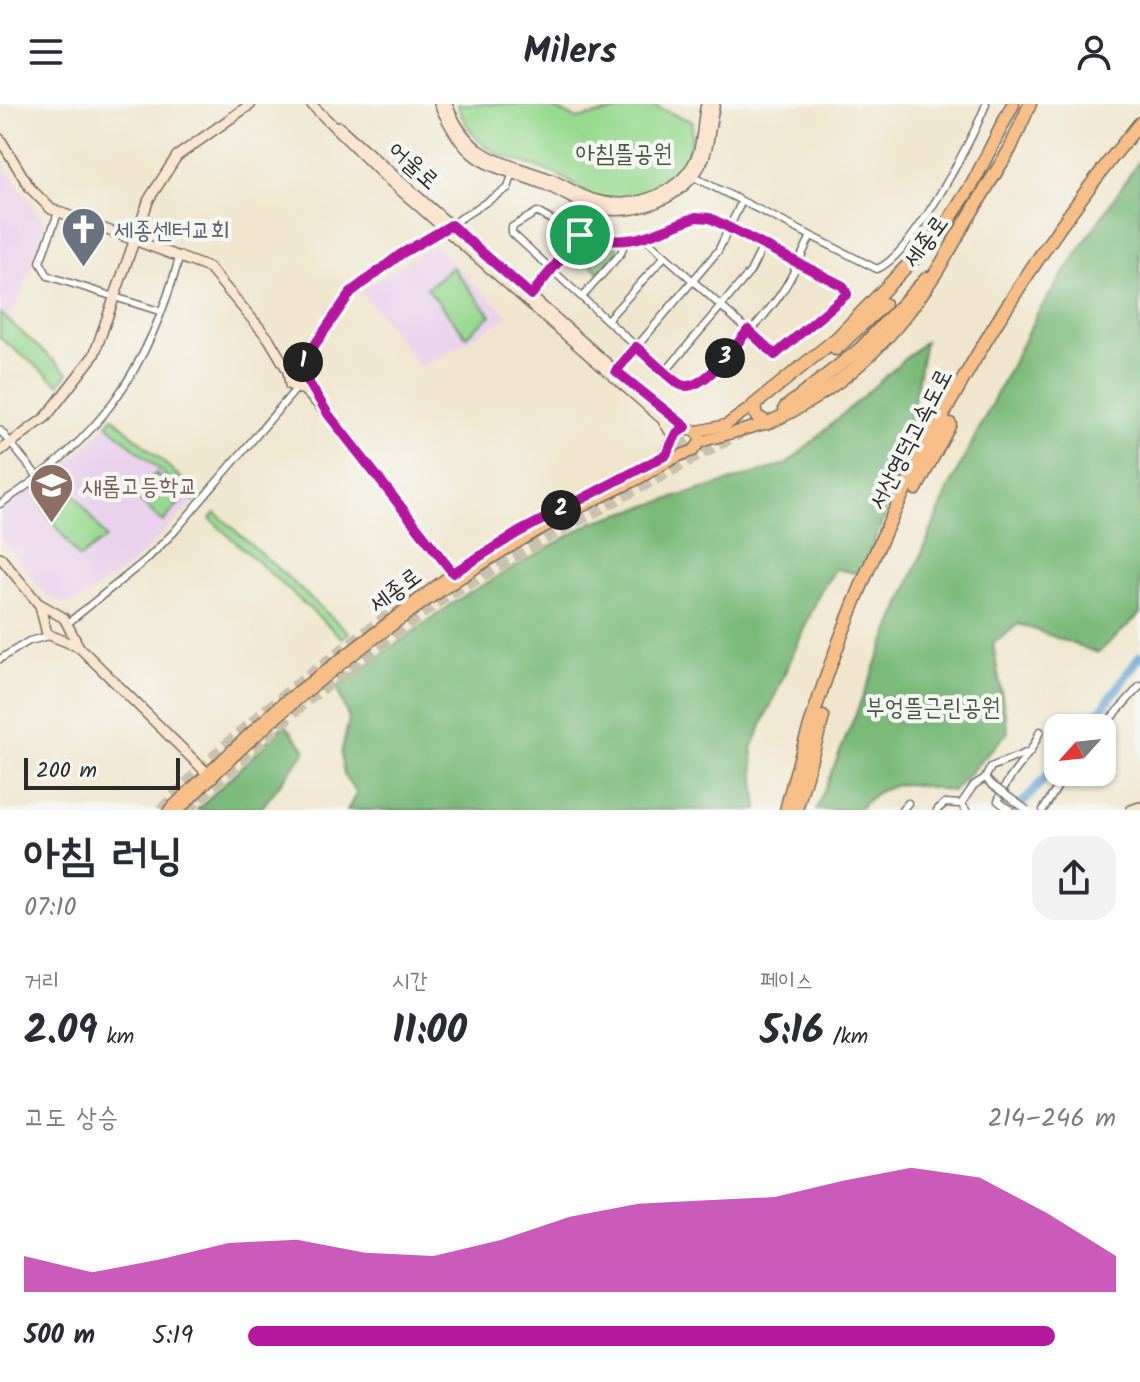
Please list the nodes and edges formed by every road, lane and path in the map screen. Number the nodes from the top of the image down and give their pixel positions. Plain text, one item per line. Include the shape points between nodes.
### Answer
1 (251, 104) edge
2 (311, 104) edge
3 (439, 104) edge
4 (447, 104) edge
5 (706, 104) edge
6 (715, 104) edge
7 (986, 104) edge
8 (1013, 104) edge
9 (1030, 104) edge
10 (1140, 123) edge
11 (1140, 135) edge
12 (0, 139) edge
13 (513, 172) junction
14 (690, 174) junction
15 (741, 203) junction
16 (591, 207) junction
17 (58, 213) junction
18 (448, 227) junction
19 (944, 228) junction
20 (730, 229) junction
21 (580, 235) junction
22 (957, 237) junction
23 (810, 238) junction
24 (136, 239) junction
25 (646, 239) junction
26 (625, 242) junction
27 (763, 246) junction
28 (180, 255) junction
29 (665, 256) junction
30 (798, 263) junction
31 (552, 270) junction
32 (692, 280) junction
33 (531, 295) junction
34 (115, 297) junction
35 (582, 297) junction
36 (720, 305) junction
37 (159, 311) junction
38 (607, 320) junction
39 (748, 330) junction
40 (636, 347) junction
41 (298, 368) junction
42 (616, 371) junction
43 (666, 371) junction
44 (299, 386) junction
45 (776, 394) dead end
46 (754, 405) junction
47 (785, 408) dead end
48 (768, 423) junction
49 (686, 427) junction
50 (0, 430) edge
51 (699, 437) junction
52 (674, 441) junction
53 (10, 445) junction
54 (0, 451) edge
55 (686, 453) junction
56 (38, 477) junction
57 (0, 504) edge
58 (0, 557) edge
59 (455, 576) junction
60 (38, 603) junction
61 (64, 622) junction
62 (50, 632) junction
63 (79, 647) junction
64 (0, 659) edge
65 (1140, 686) edge
66 (1115, 714) edge
67 (1040, 731) dead end
68 (1031, 751) junction
69 (209, 775) junction
70 (985, 778) junction
71 (1058, 786) edge
72 (908, 803) dead end
73 (963, 807) edge
74 (1140, 807) edge
75 (169, 810) edge
76 (179, 810) edge
77 (786, 810) edge
78 (796, 810) edge
79 (902, 810) edge
80 (937, 810) edge
81 (1010, 810) edge
82 (1027, 810) edge
83 (1043, 810) edge
84 (1131, 810) edge

1 - 24 street via 177,156 149,199
2 - 18 street, 어울로
3 - 13 street via 466,149 489,166
4 - 13 street via 471,144
5 - 14 street
6 - 14 street via 704,158
7 - 23 street via 947,184 885,266 869,268
8 - 19 highway, 세종로
9 - 22 highway, 세종로
10 - 77 highway, 서산영덕고속도로 via 1040,258 922,457 849,622
11 - 78 highway, 서산영덕고속도로 via 1001,333 931,459 857,622
12 - 17 street via 30,188
13 - 14 street via 551,179 596,200 618,203 638,202
13 - 16 street
13 - 18 street via 508,188
14 - 15 street
14 - 16 street via 670,195 639,209
15 - 20 street
15 - 23 street
16 - 21 street
17 - 24 street
17 - 34 street via 40,262 43,270
18 - 33 street, 어울로
18 - 41 street via 351,292
18 - 52 street, 어울로 via 662,419
19 - 45 highway, 세종로 via 850,338
19 - 46 highway via 837,338
20 - 25 street via 696,217
20 - 27 street
20 - 32 street
21 - 26 street
21 - 31 street
21 - 31 street via 537,212 512,227 512,233
22 - 47 highway, 세종로 via 897,313 821,383
22 - 48 highway via 922,297 888,339 799,409
23 - 30 street
24 - 28 street
24 - 34 street
25 - 26 street
25 - 29 street
26 - 35 street
27 - 30 street
27 - 36 street via 750,272
28 - 37 street
28 - 41 street via 219,277
29 - 32 street
29 - 38 street
30 - 39 street via 781,294
30 - 39 street via 843,286 847,294 775,355
31 - 33 street
31 - 35 street
32 - 36 street
32 - 40 street
33 - 42 street, 어울로
34 - 37 street
34 - 53 street via 84,372 46,417
35 - 38 street
36 - 39 street
36 - 43 street
37 - 56 street via 145,350 106,412 64,459
38 - 40 street
39 - 43 street via 698,382 680,385
40 - 42 street
40 - 43 street
41 - 44 street
41 - 44 street
42 - 49 street, 어울로
44 - 59 street via 328,414
44 - 61 street via 174,532
46 - 48 highway via 756,416
46 - 51 main road, 세종로
48 - 51 main road, 세종로
49 - 51 main road
49 - 52 main road, 세종로
50 - 53 street
51 - 55 main road, 세종로
52 - 55 main road
52 - 59 main road, 세종로 via 654,464 519,532
53 - 54 street
53 - 56 street
55 - 59 main road, 세종로
56 - 57 street
58 - 60 street
59 - 69 main road, 세종로 via 279,706
60 - 61 street
60 - 62 street
61 - 62 street
61 - 62 street
61 - 63 street
62 - 63 street
62 - 64 street
63 - 69 street
65 - 66 street
67 - 68 street
68 - 70 street via 998,761
68 - 81 street via 1004,783 998,801
69 - 75 main road, 세종로
69 - 76 main road, 세종로
70 - 73 street via 974,785
70 - 82 street, bridge
71 - 83 street
72 - 79 street
73 - 80 street via 945,803
74 - 84 street

